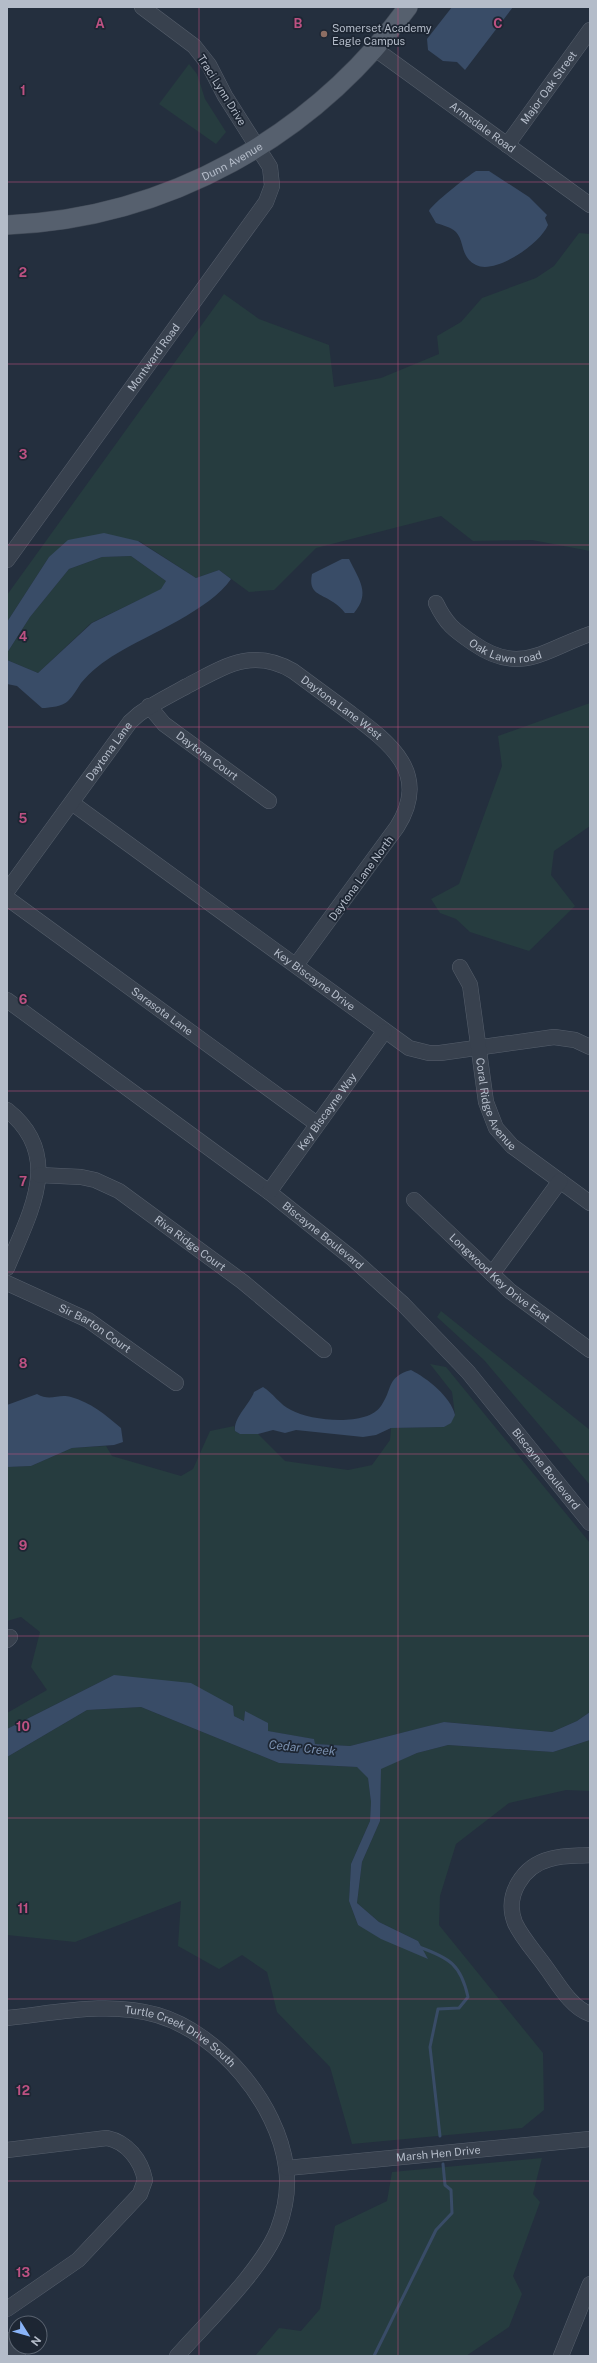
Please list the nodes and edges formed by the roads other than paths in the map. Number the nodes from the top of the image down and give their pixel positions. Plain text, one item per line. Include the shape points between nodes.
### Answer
1 (142, 7) edge
2 (408, 7) edge
3 (590, 30) edge
4 (375, 49) junction
5 (507, 145) junction
6 (259, 148) junction
7 (590, 205) edge
8 (7, 225) edge
9 (7, 560) edge
10 (436, 603) dead end
11 (590, 634) edge
12 (251, 660) joint
13 (149, 706) junction
14 (409, 783) joint
15 (269, 801) dead end
16 (72, 803) junction
17 (7, 891) edge
18 (7, 898) edge
19 (296, 965) junction
20 (460, 967) dead end
21 (7, 1000) edge
22 (384, 1032) junction
23 (590, 1047) edge
24 (480, 1048) junction
25 (7, 1110) edge
26 (317, 1124) junction
27 (39, 1175) junction
28 (560, 1181) junction
29 (269, 1192) junction
30 (414, 1200) dead end
31 (590, 1203) edge
32 (7, 1268) edge
33 (492, 1274) junction
34 (7, 1283) edge
35 (324, 1350) dead end
36 (590, 1350) edge
37 (176, 1383) dead end
38 (590, 1522) edge
39 (590, 1855) edge
40 (590, 2014) edge
41 (7, 2018) edge
42 (590, 2139) edge
43 (7, 2150) edge
44 (287, 2168) junction
45 (590, 2284) edge
46 (7, 2309) edge
47 (7, 2340) edge
48 (18, 2356) edge
49 (177, 2356) edge
50 (561, 2356) edge

1 - 6 street, Traci Lynn Drive via 194,46 202,55
2 - 4 main road, Dunn Avenue
3 - 5 street, Major Oak Street
4 - 5 street, Armsdale Road
4 - 6 main road, Dunn Avenue via 322,102
5 - 7 street, Armsdale Road
6 - 8 main road, Dunn Avenue via 193,183 128,206 62,221
6 - 9 street, Montward Road via 270,167 272,177 270,194 266,202
10 - 11 street, Oak Lawn road via 445,622 452,629 488,654 501,658 541,655
12 - 13 street, Daytona Lane via 230,664
12 - 14 street, Daytona Lane West via 264,660 289,668 383,738 400,758
13 - 15 street, Daytona Court via 164,724
13 - 16 street, Daytona Lane via 130,722
14 - 19 street, Daytona Lane North via 407,809 400,823
16 - 17 street, Daytona Lane
16 - 19 street, Key Biscayne Drive
18 - 26 street, Sarasota Lane
19 - 22 street, Key Biscayne Drive
20 - 24 street, Coral Ridge Avenue via 470,985
21 - 29 street, Biscayne Boulevard
22 - 24 street, Key Biscayne Drive via 408,1048 418,1051 440,1053
22 - 26 street, Key Biscayne Way
23 - 24 street, Key Biscayne Drive via 575,1040 554,1038
24 - 28 street, Coral Ridge Avenue via 486,1102 496,1128 512,1146
25 - 27 street via 24,1126 33,1142
26 - 29 street, Key Biscayne Way
27 - 32 street via 34,1203
27 - 35 street, Riva Ridge Court via 81,1177 95,1180 119,1191 243,1282
28 - 31 street, Coral Ridge Avenue
28 - 33 street
29 - 38 street, Biscayne Boulevard via 353,1259 436,1337 504,1415
30 - 33 street, Longwood Key Drive East
33 - 36 street, Longwood Key Drive East via 510,1291
34 - 37 street, Sir Barton Court via 88,1320
39 - 40 street via 551,1858 540,1862 529,1870 515,1889 512,1911 516,1923 555,1980 571,2001
41 - 44 street, Turtle Creek Drive South via 116,2009 157,2015 189,2029 228,2058 260,2100 280,2138
42 - 44 street, Marsh Hen Drive
43 - 46 street via 107,2138 118,2140 138,2162 145,2180 140,2194 78,2260
44 - 49 street, Turtle Creek Drive South via 284,2211 268,2249
45 - 50 street
47 - 48 street

